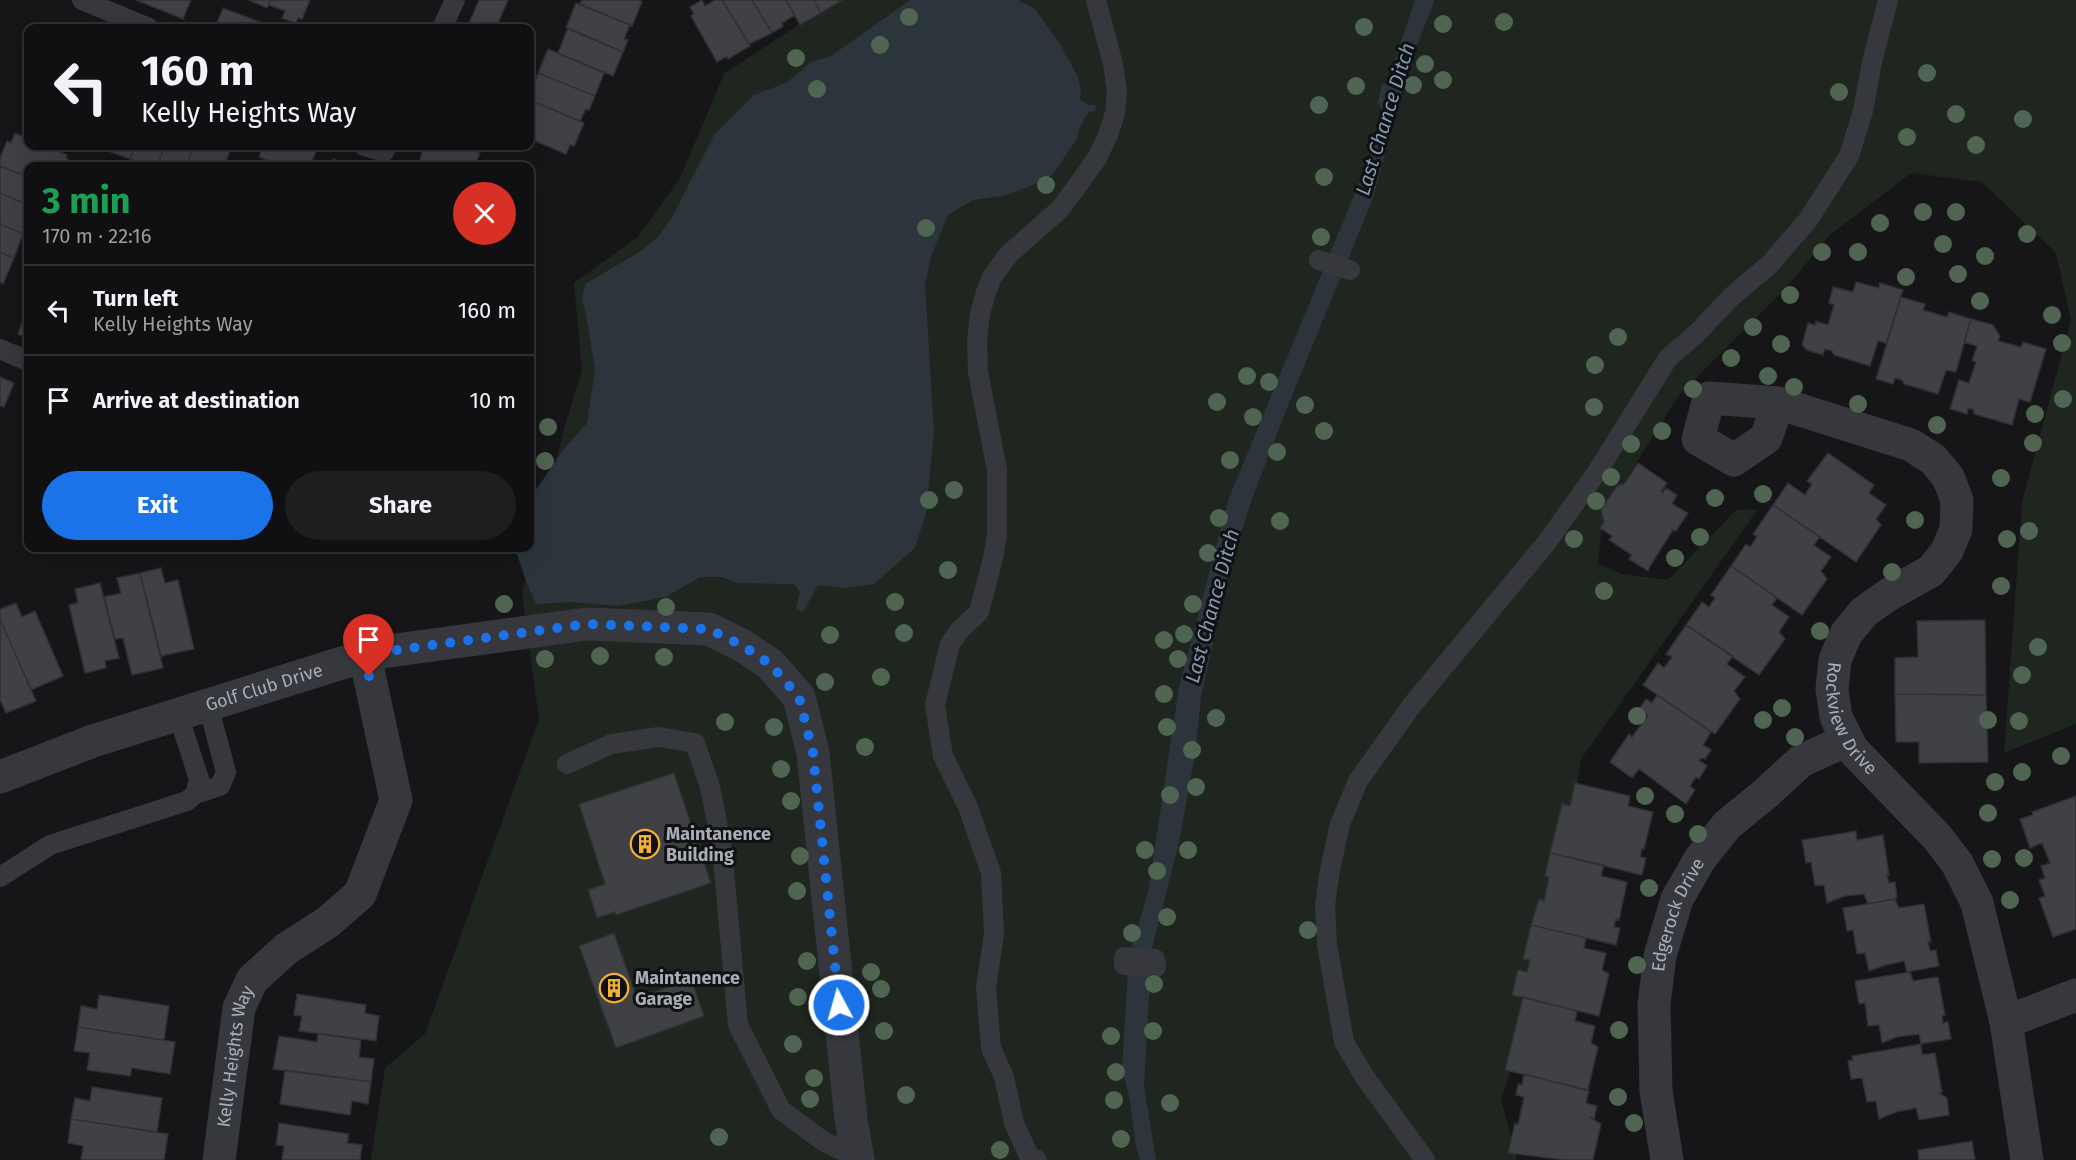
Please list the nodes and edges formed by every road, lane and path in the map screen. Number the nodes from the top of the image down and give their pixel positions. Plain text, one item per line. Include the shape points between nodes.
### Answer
1 (82, 0) edge
2 (455, 0) edge
3 (1096, 0) edge
4 (1888, 0) edge
5 (139, 24) edge
6 (444, 24) edge
7 (1319, 260) dead end
8 (1350, 270) dead end
9 (0, 349) edge
10 (24, 359) edge
11 (1778, 403) dead end
12 (364, 656) junction
13 (193, 709) junction
14 (1847, 740) junction
15 (567, 764) dead end
16 (0, 777) edge
17 (195, 794) junction
18 (0, 877) edge
19 (2076, 995) edge
20 (2006, 1022) junction
21 (857, 1158) edge
22 (219, 1160) edge
23 (1037, 1160) edge
24 (1425, 1160) edge
25 (1667, 1160) edge
26 (2027, 1160) edge

1 - 5 lane
2 - 6 lane
3 - 23 lane via 1113,64 1115,113 1097,158 1078,185 1052,216 1008,255 986,292 978,331 978,372 997,470 997,535 979,612 950,645 935,705 943,756 968,807 991,873 994,934 986,987 991,1048 1004,1077 1014,1123 1029,1156
4 - 24 lane via 1849,156 1808,220 1770,265 1668,358 1597,472 1547,542 1412,705 1358,781 1340,824 1325,906 1327,944 1344,1042
7 - 8 lane
9 - 10 lane
11 - 14 street, Rockview Drive via 1911,445 1933,459 1948,477 1957,500 1956,529 1947,551 1931,571 1864,612 1846,634 1835,660 1832,688 1836,717
12 - 13 street, Golf Club Drive
12 - 21 street, Golf Club Drive via 587,624 709,629 770,664 799,697 813,753
12 - 22 street, Kelly Heights Way via 396,800 360,894 328,922 286,949 252,980 239,1008
13 - 16 street, Golf Club Drive via 93,741
13 - 17 lane via 199,779
13 - 17 lane via 226,772 220,786
14 - 20 street, Rockview Drive via 1957,863 1977,903
14 - 25 street, Edgerock Drive via 1801,761 1727,825 1677,899 1660,956 1654,1004 1656,1091
15 - 21 lane via 611,744 659,737 694,743 710,787 722,848 738,1025 781,1110
17 - 18 lane via 187,801 50,845
19 - 20 street
20 - 26 street, Rockview Drive

